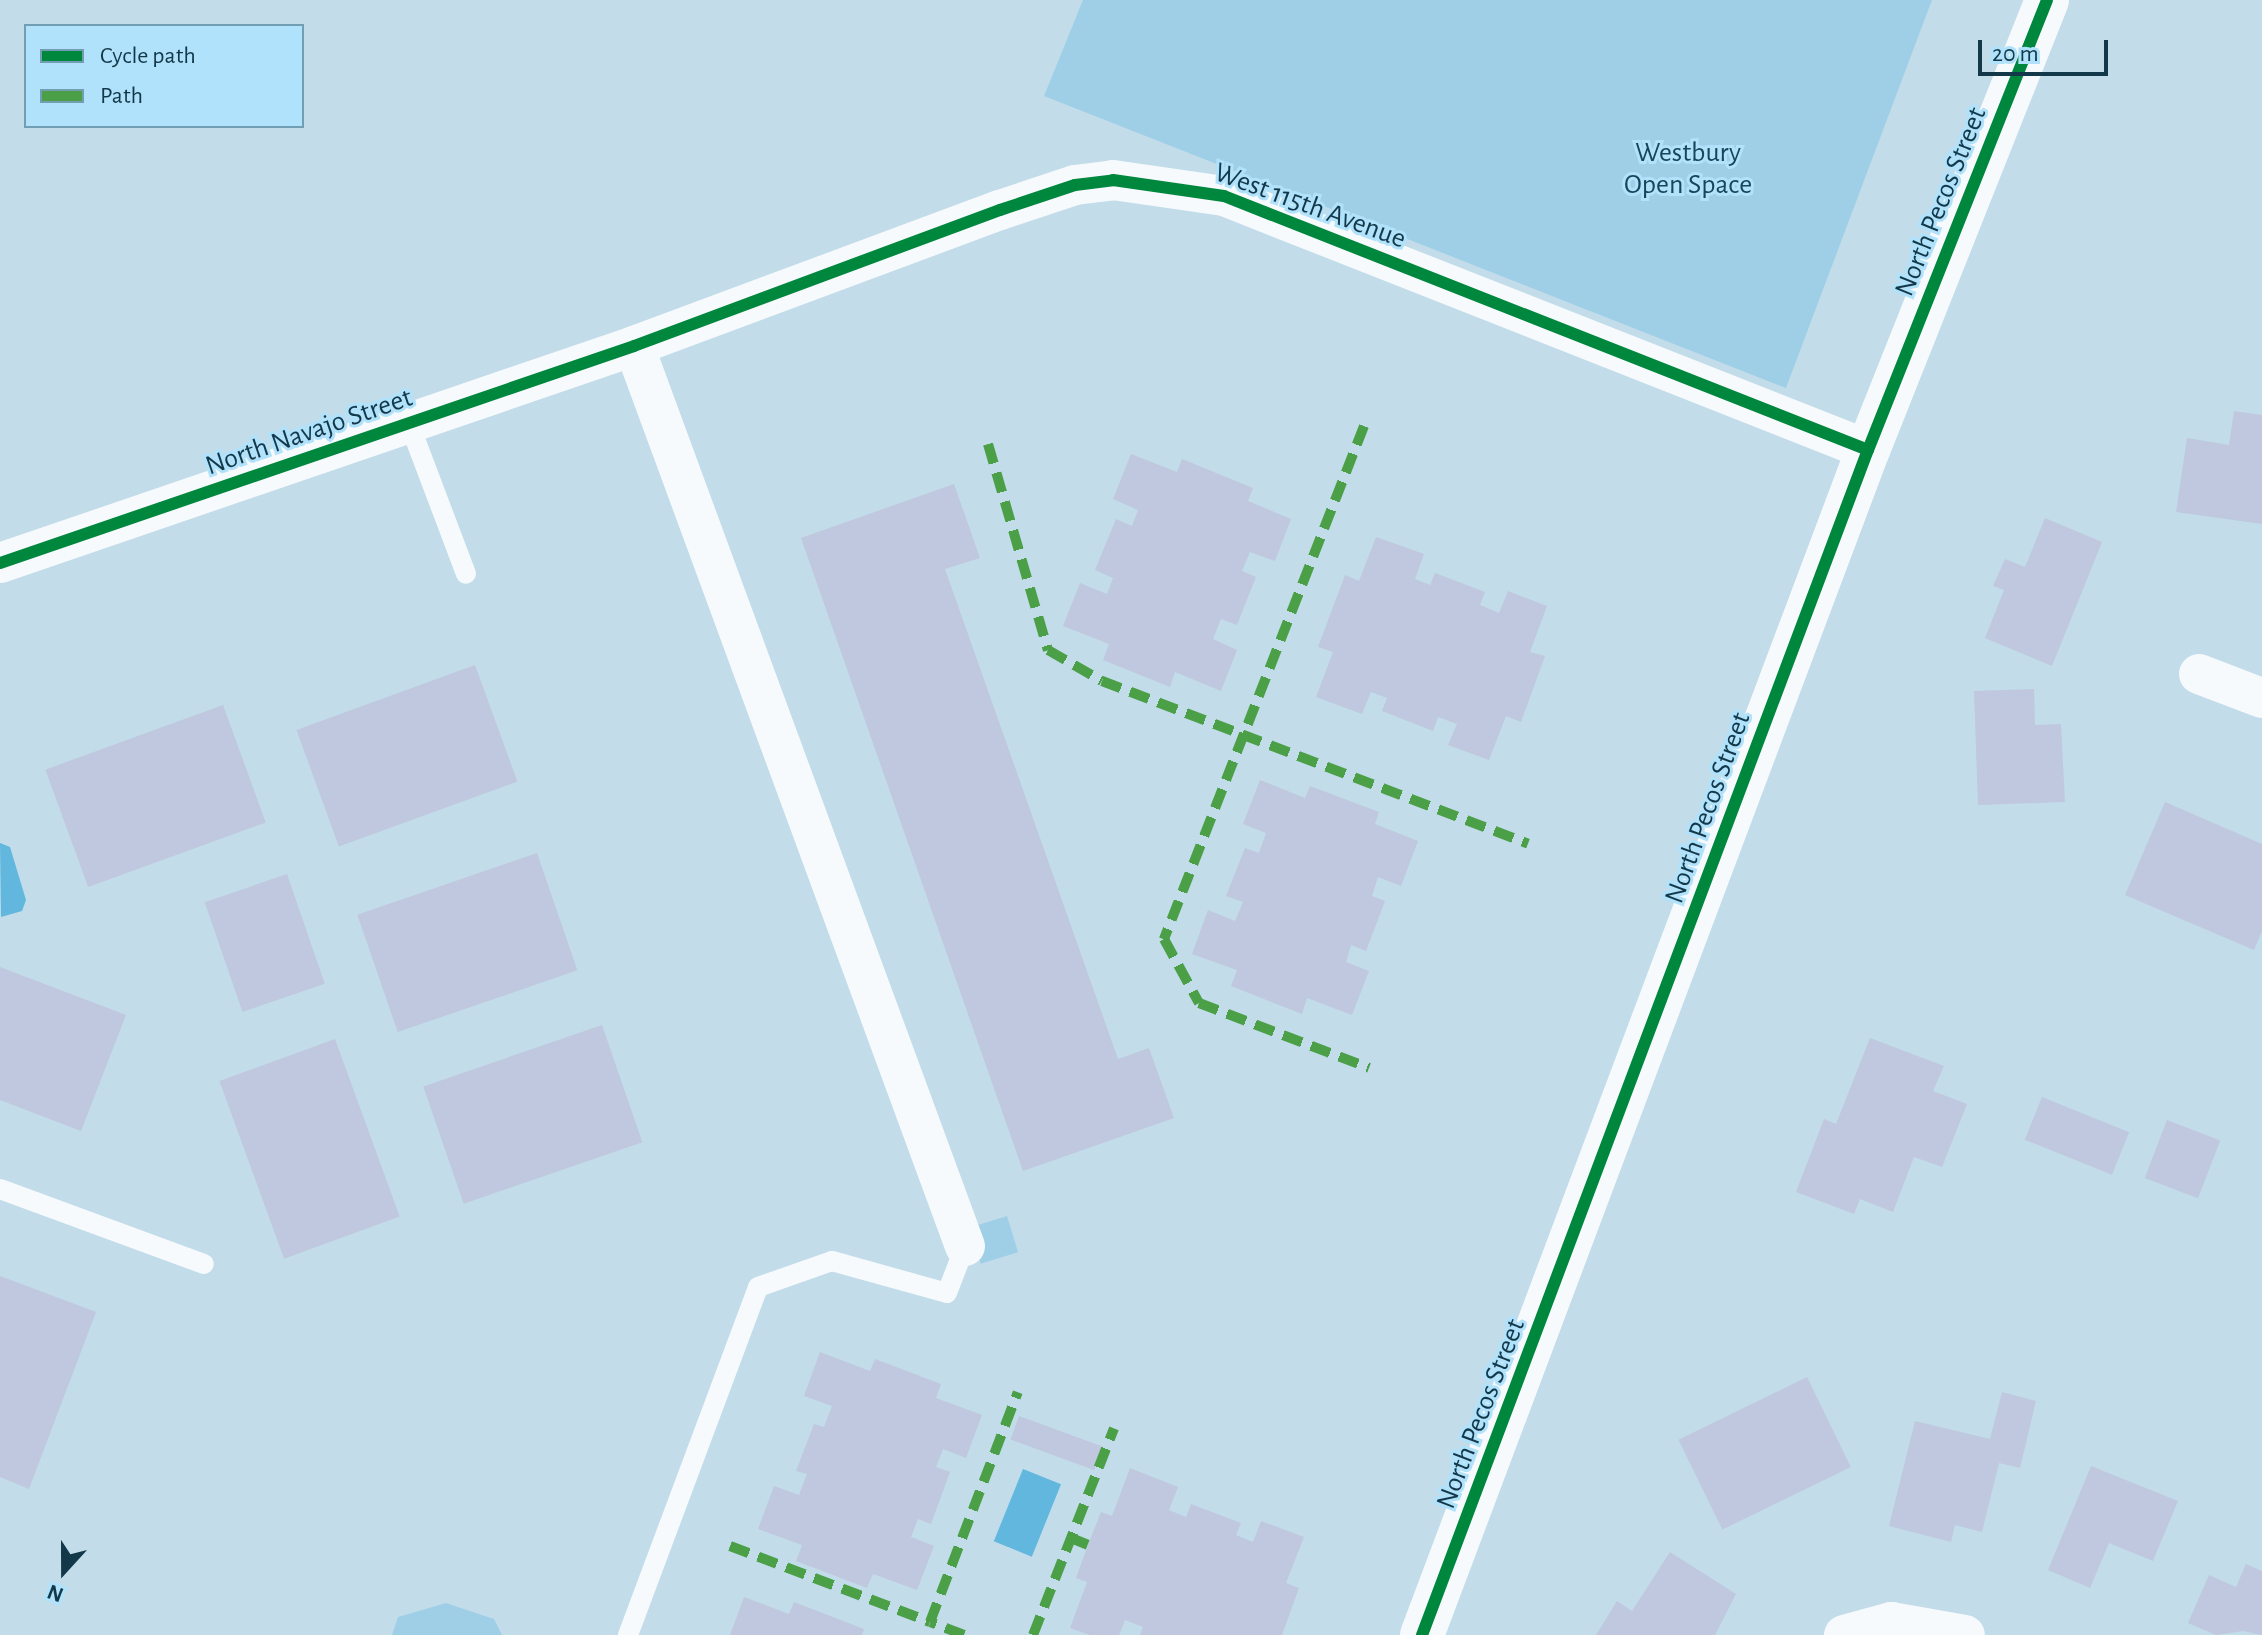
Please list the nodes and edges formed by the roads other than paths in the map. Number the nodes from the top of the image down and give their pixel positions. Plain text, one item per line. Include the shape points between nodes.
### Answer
1 (2047, 0) edge
2 (634, 346) junction
3 (409, 423) junction
4 (1868, 450) junction
5 (0, 563) edge
6 (466, 574) dead end
7 (2199, 674) dead end
8 (2262, 698) edge
9 (0, 1189) edge
10 (965, 1246) joint
11 (204, 1264) dead end
12 (628, 1635) edge
13 (1422, 1635) edge
14 (1844, 1635) edge
15 (1965, 1635) edge

1 - 4 street, North Pecos Street
2 - 3 street, North Navajo Street
2 - 4 street, West 115th Avenue via 1075,185 1135,180 1224,196
2 - 10 street
3 - 5 street, North Navajo Street
3 - 6 lane
4 - 13 street, North Pecos Street via 1639,1070
7 - 8 street
9 - 11 lane
10 - 12 lane via 947,1293 832,1261 758,1287
14 - 15 street via 1891,1622

